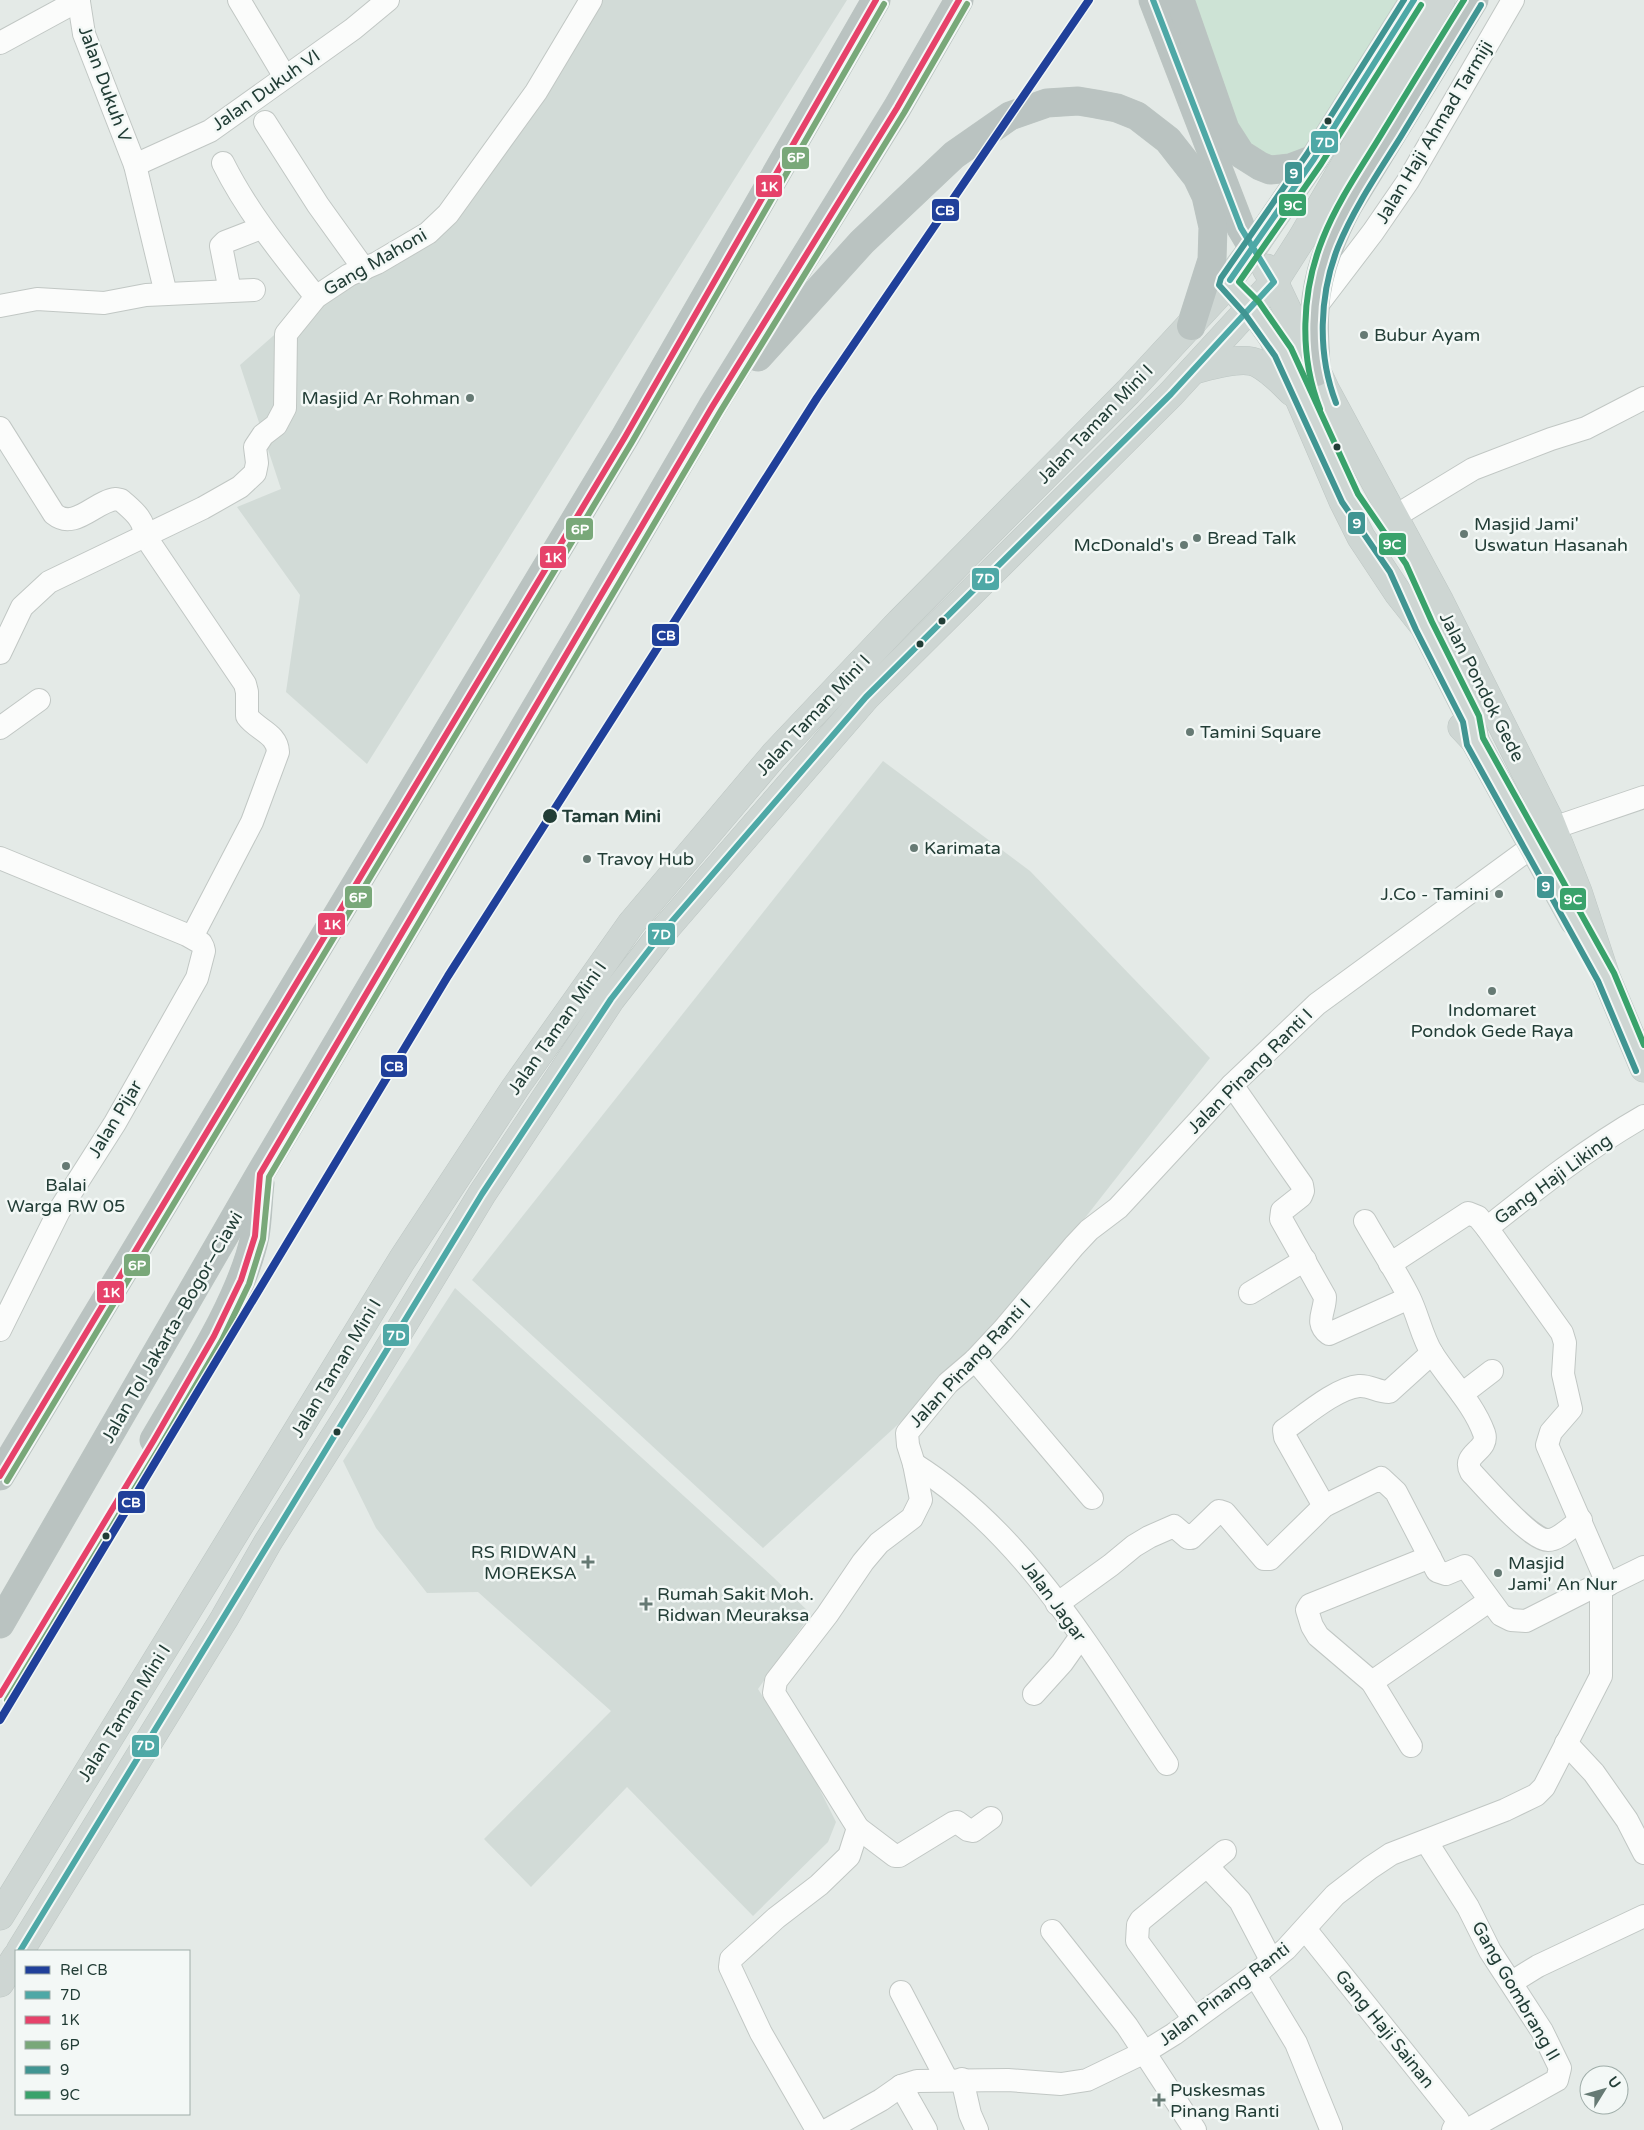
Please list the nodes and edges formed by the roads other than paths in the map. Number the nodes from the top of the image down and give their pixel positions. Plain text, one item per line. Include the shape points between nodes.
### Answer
1 (238, 0) edge
2 (591, 0) edge
3 (876, 0) edge
4 (959, 0) edge
5 (1153, 0) edge
6 (1180, 0) edge
7 (1414, 0) edge
8 (1441, 0) edge
9 (1474, 0) edge
10 (1513, 0) edge
11 (79, 1) edge
12 (381, 2) edge
13 (0, 43) edge
14 (286, 77) junction
15 (265, 122) dead end
16 (1314, 159) junction
17 (223, 164) dead end
18 (135, 165) junction
19 (261, 228) junction
20 (1253, 248) junction
21 (364, 268) junction
22 (1274, 282) junction
23 (1228, 283) junction
24 (254, 290) dead end
25 (230, 291) junction
26 (166, 294) junction
27 (316, 297) junction
28 (0, 306) edge
29 (1252, 308) junction
30 (1315, 309) junction
31 (1191, 326) junction
32 (1194, 370) junction
33 (1316, 372) junction
34 (1296, 397) junction
35 (1644, 398) edge
36 (712, 407) junction
37 (0, 428) edge
38 (1394, 517) junction
39 (145, 536) junction
40 (0, 653) edge
41 (39, 700) dead end
42 (0, 728) edge
43 (1644, 797) edge
44 (1553, 828) junction
45 (1533, 846) junction
46 (0, 858) edge
47 (192, 937) junction
48 (1606, 977) junction
49 (1637, 1033) edge
50 (1644, 1068) edge
51 (1232, 1085) junction
52 (1644, 1116) edge
53 (260, 1174) junction
54 (1364, 1221) dead end
55 (1486, 1228) junction
56 (1305, 1260) junction
57 (1390, 1264) junction
58 (1250, 1292) dead end
59 (1409, 1298) junction
60 (0, 1330) edge
61 (1432, 1353) junction
62 (975, 1360) junction
63 (1492, 1371) dead end
64 (1462, 1394) junction
65 (154, 1440) dead end
66 (914, 1464) junction
67 (0, 1476) edge
68 (1092, 1498) dead end
69 (1324, 1506) junction
70 (1581, 1520) junction
71 (1430, 1557) junction
72 (1644, 1567) edge
73 (1605, 1587) junction
74 (1489, 1601) junction
75 (1057, 1604) junction
76 (0, 1624) edge
77 (1080, 1636) junction
78 (1372, 1682) junction
79 (1034, 1694) dead end
80 (1566, 1743) junction
81 (1410, 1746) dead end
82 (1167, 1764) dead end
83 (991, 1818) dead end
84 (858, 1828) junction
85 (1426, 1841) junction
86 (1225, 1852) dead end
87 (1644, 1852) edge
88 (1207, 1866) junction
89 (0, 1916) edge
90 (1644, 1916) edge
91 (1305, 1929) junction
92 (1052, 1932) dead end
93 (21, 1950) edge
94 (15, 1959) edge
95 (1263, 1968) junction
96 (1512, 1982) junction
97 (0, 1983) edge
98 (901, 1992) dead end
99 (1194, 2019) junction
100 (1145, 2052) junction
101 (954, 2079) junction
102 (901, 2086) junction
103 (1331, 2129) edge
104 (817, 2130) edge
105 (827, 2130) edge
106 (926, 2130) edge
107 (977, 2130) edge
108 (1195, 2130) edge
109 (1453, 2130) edge
110 (1467, 2130) edge

1 - 14 street
2 - 21 street, Gang Mahoni via 536,92 448,214 428,233
3 - 67 highway via 626,437
4 - 36 highway, Jalan Tol Jakarta–Bogor–Ciawi via 897,108
5 - 20 highway via 1241,228
6 - 16 highway via 1225,128 1242,154 1270,170
7 - 16 main road, Jalan Taman Mini I
8 - 22 main road, Jalan Taman Mini I
9 - 30 highway via 1348,206 1326,255
10 - 30 street, Jalan Haji Ahmad Tarmiji via 1408,181
11 - 13 street, Jalan Dukuh V
11 - 18 street, Jalan Dukuh V via 84,34
12 - 14 street, Jalan Dukuh VI via 353,29
14 - 18 street, Jalan Dukuh VI via 210,131
15 - 21 street via 318,205
16 - 20 main road, Jalan Taman Mini I
17 - 19 street
18 - 26 street, Jalan Dukuh V
19 - 25 street via 221,246
19 - 27 street
20 - 22 main road, Jalan Pondok Gede
20 - 23 main road, Jalan Taman Mini I
21 - 27 street, Gang Mahoni
22 - 29 main road, Jalan Taman Mini I
22 - 33 main road, Jalan Pondok Gede
23 - 29 main road, Jalan Pondok Gede
23 - 31 main road, Jalan Taman Mini I
24 - 25 street
25 - 26 street
26 - 28 street via 104,303 37,299
27 - 39 street, Gang Mahoni via 286,334 285,408 276,425 255,447 255,473 222,498
29 - 32 main road, Jalan Taman Mini I
29 - 34 main road, Jalan Pondok Gede via 1273,338
30 - 33 highway
31 - 36 highway via 1212,260 1213,227 1206,196 1197,177 1168,140 1137,116 1117,108 1078,101 1047,103 1010,116 954,155 862,242
31 - 89 main road, Jalan Taman Mini I via 774,755 630,924 516,1088 398,1267
32 - 34 main road via 1224,363 1257,363 1274,374
32 - 93 main road, Jalan Taman Mini I via 866,697 667,927 611,999 482,1194
33 - 38 main road, Jalan Pondok Gede
34 - 45 main road, Jalan Pondok Gede via 1358,530 1398,593 1424,626 1471,718 1475,741
35 - 38 street via 1586,428 1473,469
36 - 53 highway, Jalan Tol Jakarta–Bogor–Ciawi
37 - 39 street via 60,519 69,521 116,499 140,518
38 - 44 main road, Jalan Pondok Gede
39 - 40 street via 62,575 37,592 22,606
39 - 47 street via 245,684 247,716 272,736 278,747 252,822
41 - 42 street
43 - 44 street
44 - 45 street, Jalan Pinang Ranti I
44 - 48 main road, Jalan Pondok Gede
45 - 48 main road, Jalan Pondok Gede
45 - 51 street, Jalan Pinang Ranti I via 1316,1004
46 - 47 street
47 - 60 street, Jalan Pijar via 201,943 204,951 197,978 115,1123 59,1211
48 - 49 main road, Jalan Pondok Gede
49 - 50 main road, Jalan Pondok Gede
51 - 56 street via 1302,1186 1300,1196 1282,1211 1281,1219
51 - 62 street, Jalan Pinang Ranti I via 1118,1208 1074,1246
52 - 55 street, Gang Haji Liking via 1529,1194
53 - 65 highway via 255,1236 241,1280 214,1336
53 - 76 highway, Jalan Tol Jakarta–Bogor–Ciawi
54 - 57 street
55 - 57 street, Gang Haji Liking via 1478,1217 1468,1213
55 - 70 street via 1565,1338 1563,1374 1571,1406 1551,1432 1547,1445
56 - 58 street
56 - 59 street via 1326,1297 1320,1318 1329,1334
57 - 59 street
59 - 61 street
61 - 64 street
61 - 69 street via 1389,1392 1356,1386 1337,1394 1284,1430
62 - 66 street, Jalan Pinang Ranti I via 948,1383 906,1433
62 - 68 street
63 - 64 street
64 - 70 street via 1485,1440 1469,1461 1471,1472 1530,1533 1544,1540 1551,1540
66 - 75 street, Jalan Jagar via 973,1506 1022,1558
66 - 84 street, Jalan Pinang Ranti I via 921,1500 912,1518 879,1543 863,1562 776,1681 774,1693
69 - 71 street via 1381,1478 1396,1492
69 - 75 street via 1267,1560 1222,1511 1216,1512 1191,1538 1176,1526 1171,1526 1134,1546
70 - 73 street
71 - 74 street via 1442,1574 1465,1566
71 - 78 street via 1310,1605 1307,1610 1318,1636
72 - 73 street
73 - 74 street via 1591,1588 1526,1621 1507,1619
73 - 80 street, Jalan Pinang Ranti via 1601,1676
74 - 78 street
75 - 77 street, Jalan Jagar
77 - 79 street via 1062,1663
77 - 82 street, Jalan Jagar
78 - 81 street
80 - 85 street, Jalan Pinang Ranti via 1544,1787 1536,1795
80 - 87 street via 1594,1773 1627,1820
83 - 84 street via 971,1831 957,1822 953,1823 899,1856
84 - 104 street via 849,1856 819,1885 769,1923 731,1959 730,1966 761,2033
85 - 91 street, Jalan Pinang Ranti via 1391,1854 1370,1868 1335,1895
85 - 96 street, Gang Gombrang II via 1468,1907 1490,1951
86 - 88 street
88 - 95 street via 1240,1901
88 - 99 street via 1141,1920 1136,1934 1137,1941
90 - 96 street via 1546,1962
91 - 95 street, Jalan Pinang Ranti
91 - 109 street, Gang Haji Sainan via 1458,2120
92 - 100 street
94 - 97 main road
95 - 99 street, Jalan Pinang Ranti
95 - 103 street
96 - 110 street, Gang Gombrang II via 1560,2068 1557,2080
98 - 101 street
99 - 100 street, Jalan Pinang Ranti
100 - 101 street, Jalan Pinang Ranti via 1087,2080 1061,2084
100 - 108 street
101 - 102 street, Jalan Pinang Ranti via 917,2081
101 - 107 street
102 - 105 street, Jalan Pinang Ranti
102 - 106 street

